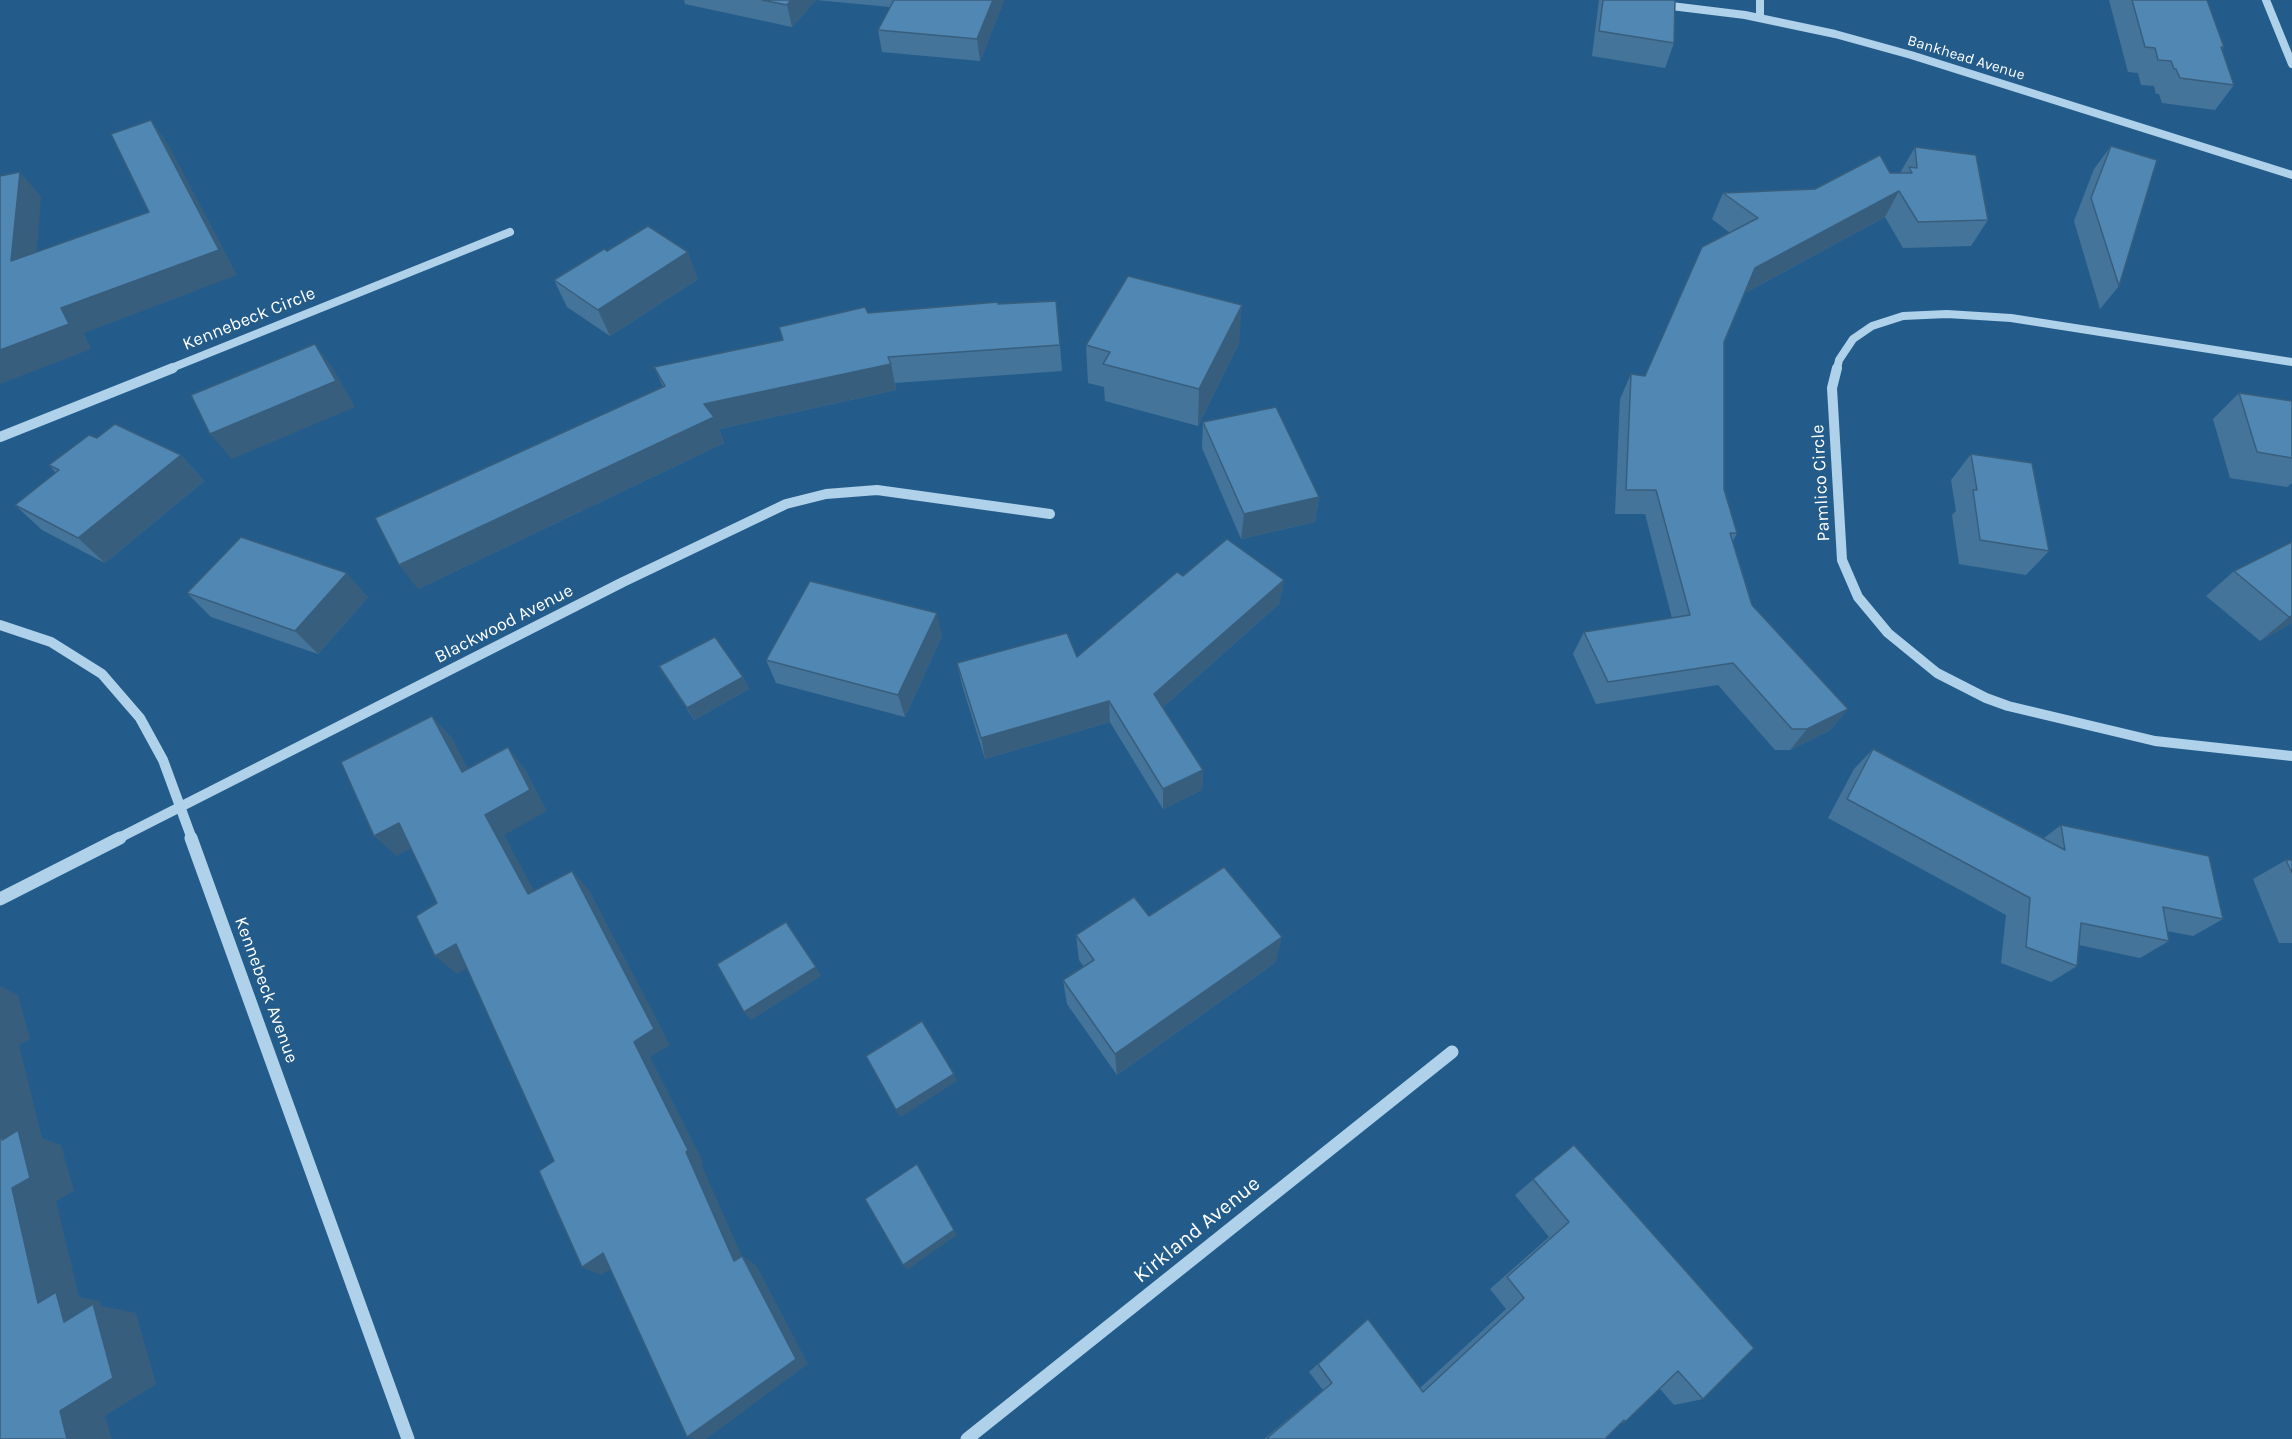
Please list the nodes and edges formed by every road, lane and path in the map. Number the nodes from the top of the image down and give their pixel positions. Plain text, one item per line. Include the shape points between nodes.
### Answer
1 (1760, 0) edge
2 (2266, 0) edge
3 (1658, 4) edge
4 (1760, 18) junction
5 (2292, 64) edge
6 (2292, 175) edge
7 (510, 232) dead end
8 (2292, 362) edge
9 (0, 437) edge
10 (1050, 514) dead end
11 (0, 625) edge
12 (2292, 756) edge
13 (181, 807) junction
14 (0, 899) edge
15 (1452, 1052) dead end
16 (408, 1439) edge
17 (968, 1439) edge

1 - 4 street
2 - 5 street
3 - 4 street, Bankhead Avenue
4 - 6 street, Bankhead Avenue via 1911,55
7 - 9 street, Kennebeck Circle
8 - 12 street, Pamlico Circle via 2011,318 1903,316 1872,326 1853,339 1839,360 1832,388 1842,560 1858,597 1896,640 1937,672 2008,706 2155,741
10 - 13 street, Blackwood Avenue via 876,490 826,494 786,504 623,582
11 - 13 street, Kennebeck Avenue via 51,642 102,675 140,718 164,759
13 - 14 street, Blackwood Avenue
13 - 16 street, Kennebeck Avenue
15 - 17 street, Kirkland Avenue

